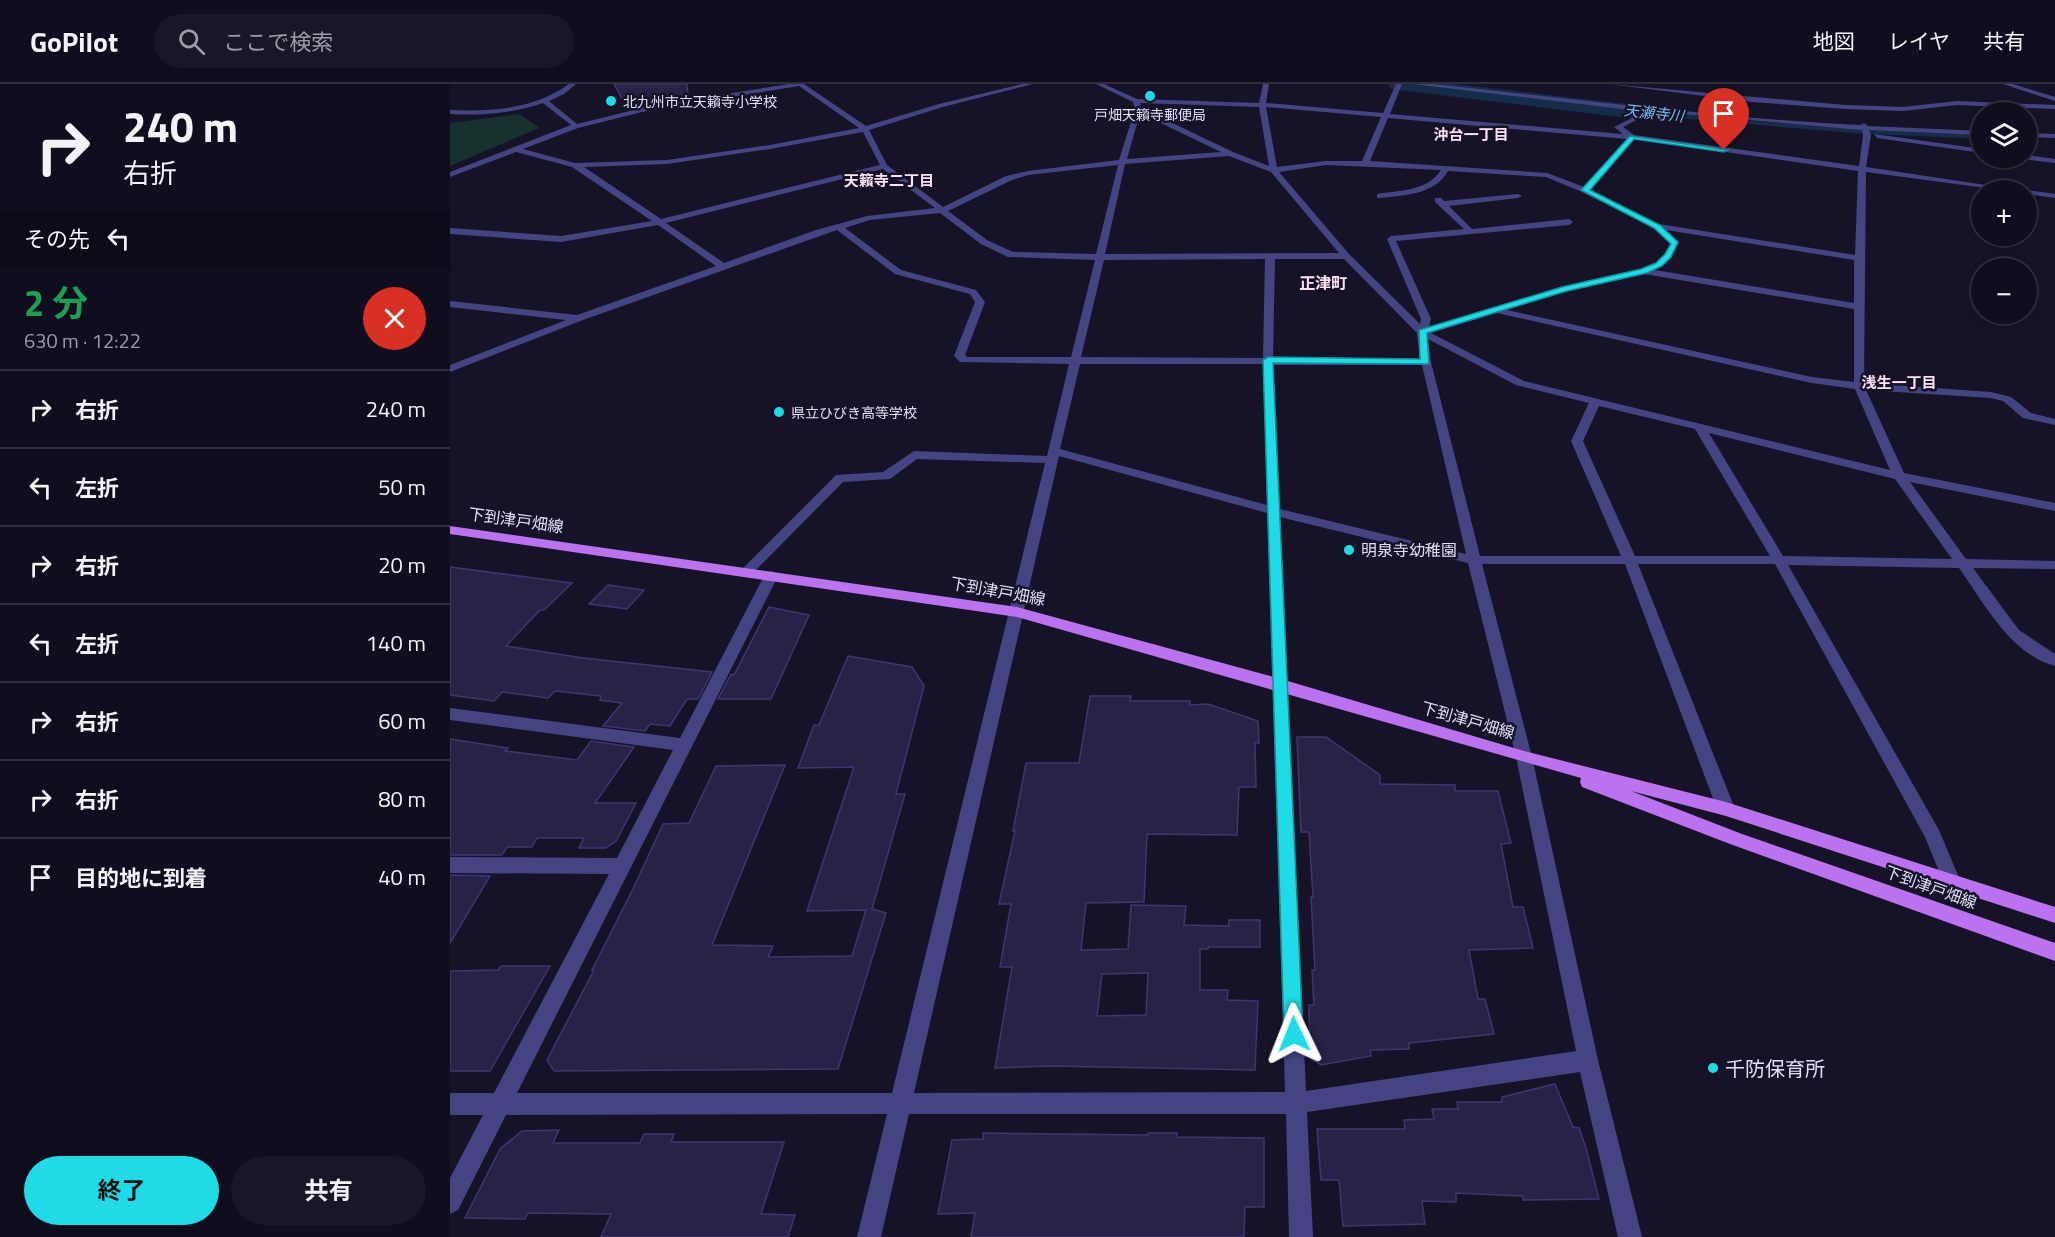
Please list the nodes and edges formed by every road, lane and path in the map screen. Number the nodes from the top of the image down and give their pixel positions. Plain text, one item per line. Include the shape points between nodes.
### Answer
1 (573, 84) edge
2 (801, 84) edge
3 (1030, 84) edge
4 (1099, 84) edge
5 (1266, 84) edge
6 (1398, 84) edge
7 (1416, 84) edge
8 (1612, 84) edge
9 (2007, 84) edge
10 (1640, 88) edge
11 (2055, 99) edge
12 (545, 101) junction
13 (1137, 105) junction
14 (1262, 105) junction
15 (2055, 107) edge
16 (1645, 109) junction
17 (450, 112) edge
18 (1385, 115) junction
19 (1636, 118) junction
20 (1647, 119) dead end
21 (1679, 122) dead end
22 (576, 126) junction
23 (865, 129) junction
24 (1865, 129) junction
25 (1971, 133) edge
26 (2037, 135) edge
27 (2055, 136) edge
28 (1632, 137) junction
29 (513, 149) junction
30 (1971, 149) edge
31 (1230, 154) junction
32 (2037, 159) edge
33 (2055, 161) edge
34 (1122, 162) junction
35 (1365, 163) junction
36 (575, 165) junction
37 (884, 166) junction
38 (1446, 168) junction
39 (1274, 170) junction
40 (1862, 170) junction
41 (450, 174) edge
42 (1971, 184) edge
43 (1426, 188) junction
44 (1585, 190) junction
45 (2037, 194) edge
46 (1380, 196) dead end
47 (1518, 196) dead end
48 (2055, 196) edge
49 (1442, 204) junction
50 (943, 210) junction
51 (658, 222) junction
52 (1569, 222) dead end
53 (1657, 226) junction
54 (840, 228) junction
55 (450, 231) edge
56 (1470, 231) junction
57 (1346, 256) junction
58 (1100, 257) junction
59 (1270, 258) junction
60 (1859, 258) junction
61 (723, 266) junction
62 (1644, 271) junction
63 (450, 304) edge
64 (1859, 307) junction
65 (1497, 310) junction
66 (579, 318) junction
67 (1422, 332) junction
68 (1268, 360) junction
69 (1076, 361) junction
70 (1425, 362) junction
71 (450, 369) edge
72 (1859, 386) junction
73 (1595, 403) junction
74 (2055, 422) edge
75 (1700, 428) junction
76 (1054, 456) junction
77 (1899, 476) junction
78 (2055, 507) edge
79 (1274, 510) junction
80 (450, 530) edge
81 (1474, 560) junction
82 (1630, 560) junction
83 (1779, 560) junction
84 (1963, 562) junction
85 (2055, 565) edge
86 (746, 572) junction
87 (771, 576) junction
88 (1017, 612) junction
89 (2055, 661) edge
90 (1281, 686) junction
91 (450, 714) edge
92 (684, 746) junction
93 (1524, 757) junction
94 (1726, 809) junction
95 (450, 865) edge
96 (623, 866) junction
97 (1951, 880) junction
98 (2055, 915) edge
99 (2055, 952) edge
100 (1588, 1060) junction
101 (1296, 1103) junction
102 (450, 1104) edge
103 (500, 1104) junction
104 (902, 1104) junction
105 (450, 1202) edge
106 (869, 1237) edge
107 (1301, 1237) edge
108 (1630, 1237) edge

1 - 12 street
2 - 22 street via 646,109
2 - 23 street
3 - 23 street via 941,105
4 - 13 street
5 - 14 street
6 - 18 street
7 - 16 street
8 - 10 street
9 - 11 street
10 - 15 street via 1752,100 1903,109 1957,103
12 - 17 street via 490,112
12 - 22 street
13 - 14 street
13 - 31 street
13 - 34 street
14 - 18 street
14 - 39 street
16 - 19 street
16 - 24 street
18 - 28 street
18 - 35 street
19 - 20 street
19 - 28 street via 1618,127
21 - 24 street
22 - 29 street
23 - 36 street via 667,162
23 - 37 street
24 - 25 street
24 - 30 street
24 - 40 street
26 - 27 street
28 - 40 street
28 - 44 street
29 - 36 street
29 - 41 street
31 - 34 street
31 - 39 street
32 - 33 street
34 - 50 street via 1009,178
34 - 58 street
35 - 38 street
35 - 39 street
36 - 51 street
37 - 50 street
37 - 51 street
38 - 43 street via 1443,176
38 - 44 street via 1546,175
39 - 57 street
40 - 42 street
40 - 60 street
43 - 46 street
43 - 49 street
44 - 53 street
45 - 48 street
47 - 49 street
49 - 56 street
50 - 54 street via 870,218
50 - 58 street via 984,242 1011,255
51 - 55 street via 561,239
51 - 61 street
52 - 56 street
53 - 60 street
53 - 62 street via 1675,243 1659,265
54 - 61 street
54 - 69 street via 898,272 973,292 980,302 959,356 964,360
56 - 67 street via 1391,239 1426,319
57 - 59 street
57 - 67 street
58 - 59 street
58 - 69 street
59 - 68 street
60 - 64 street
61 - 66 street
62 - 64 street
62 - 65 street
63 - 66 street
64 - 72 street
65 - 67 street
65 - 72 street via 1812,380
66 - 71 street
67 - 70 street
67 - 73 street via 1520,383
68 - 69 street
68 - 70 street
68 - 79 street
69 - 76 street
70 - 81 street
72 - 74 street via 1991,395 2007,399 2027,416
72 - 77 street
73 - 75 street
73 - 82 street via 1577,441
75 - 77 street
75 - 83 street
76 - 79 street
76 - 86 street via 914,455 886,476 840,478
76 - 88 street
77 - 78 street
77 - 84 street
79 - 81 street
79 - 90 street
80 - 86 main road, 下到津戸畑線
81 - 82 street
81 - 93 street
82 - 83 street
82 - 94 street
83 - 84 street
83 - 97 street via 1933,835
84 - 85 street
84 - 89 street via 2014,634
86 - 87 main road, 下到津戸畑線
87 - 88 main road, 下到津戸畑線
87 - 92 street
88 - 90 main road, 下到津戸畑線
88 - 104 street
90 - 93 main road, 下到津戸畑線
90 - 101 street
91 - 92 street
92 - 96 street
93 - 94 main road, 下到津戸畑線
93 - 99 main road, 下到津戸畑線
93 - 100 street
94 - 97 main road, 下到津戸畑線
95 - 96 street
96 - 103 street
97 - 98 main road, 下到津戸畑線
100 - 101 street
100 - 108 street
101 - 104 street
101 - 107 street
102 - 103 street
103 - 104 street
103 - 105 street
104 - 106 street

